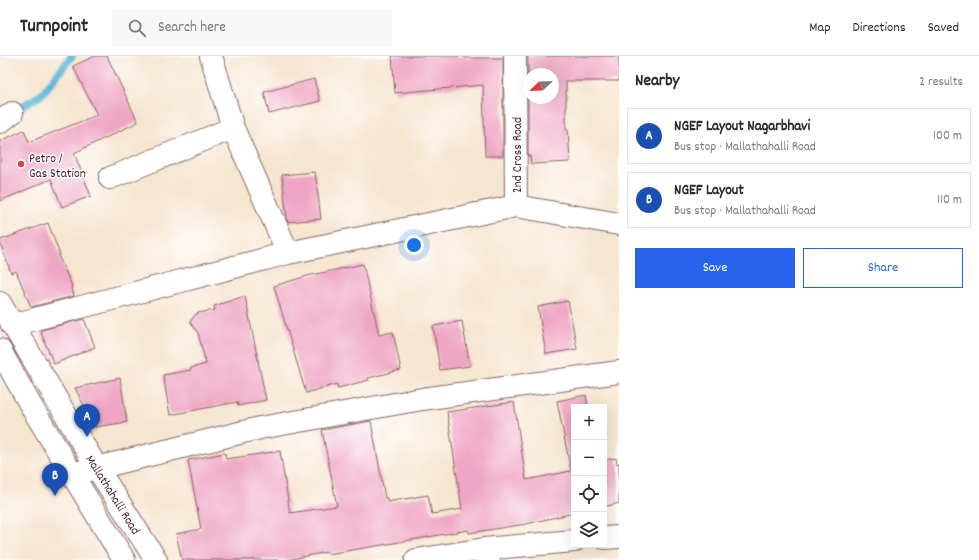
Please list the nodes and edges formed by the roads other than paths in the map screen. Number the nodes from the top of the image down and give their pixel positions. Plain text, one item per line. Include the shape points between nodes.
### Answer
1 (211, 56) edge
2 (515, 56) edge
3 (233, 128) junction
4 (110, 178) dead end
5 (516, 206) junction
6 (619, 224) edge
7 (288, 253) junction
8 (0, 303) edge
9 (12, 325) junction
10 (0, 350) edge
11 (619, 372) edge
12 (97, 468) junction
13 (72, 474) junction
14 (619, 537) edge
15 (607, 538) edge
16 (571, 541) edge
17 (486, 554) edge
18 (124, 560) edge
19 (156, 560) edge
20 (416, 560) edge

1 - 3 street
2 - 5 street, 2nd Cross Road
3 - 4 street
3 - 7 street
5 - 6 street
5 - 7 street
7 - 9 street
8 - 9 street, Mallathahalli Road
9 - 12 street, Mallathahalli Road
10 - 13 street, Mallathahalli Road
11 - 12 street via 422,399 260,428
12 - 13 street
12 - 19 street, Mallathahalli Road
13 - 18 street, Mallathahalli Road
14 - 15 street
16 - 17 street
17 - 20 street

